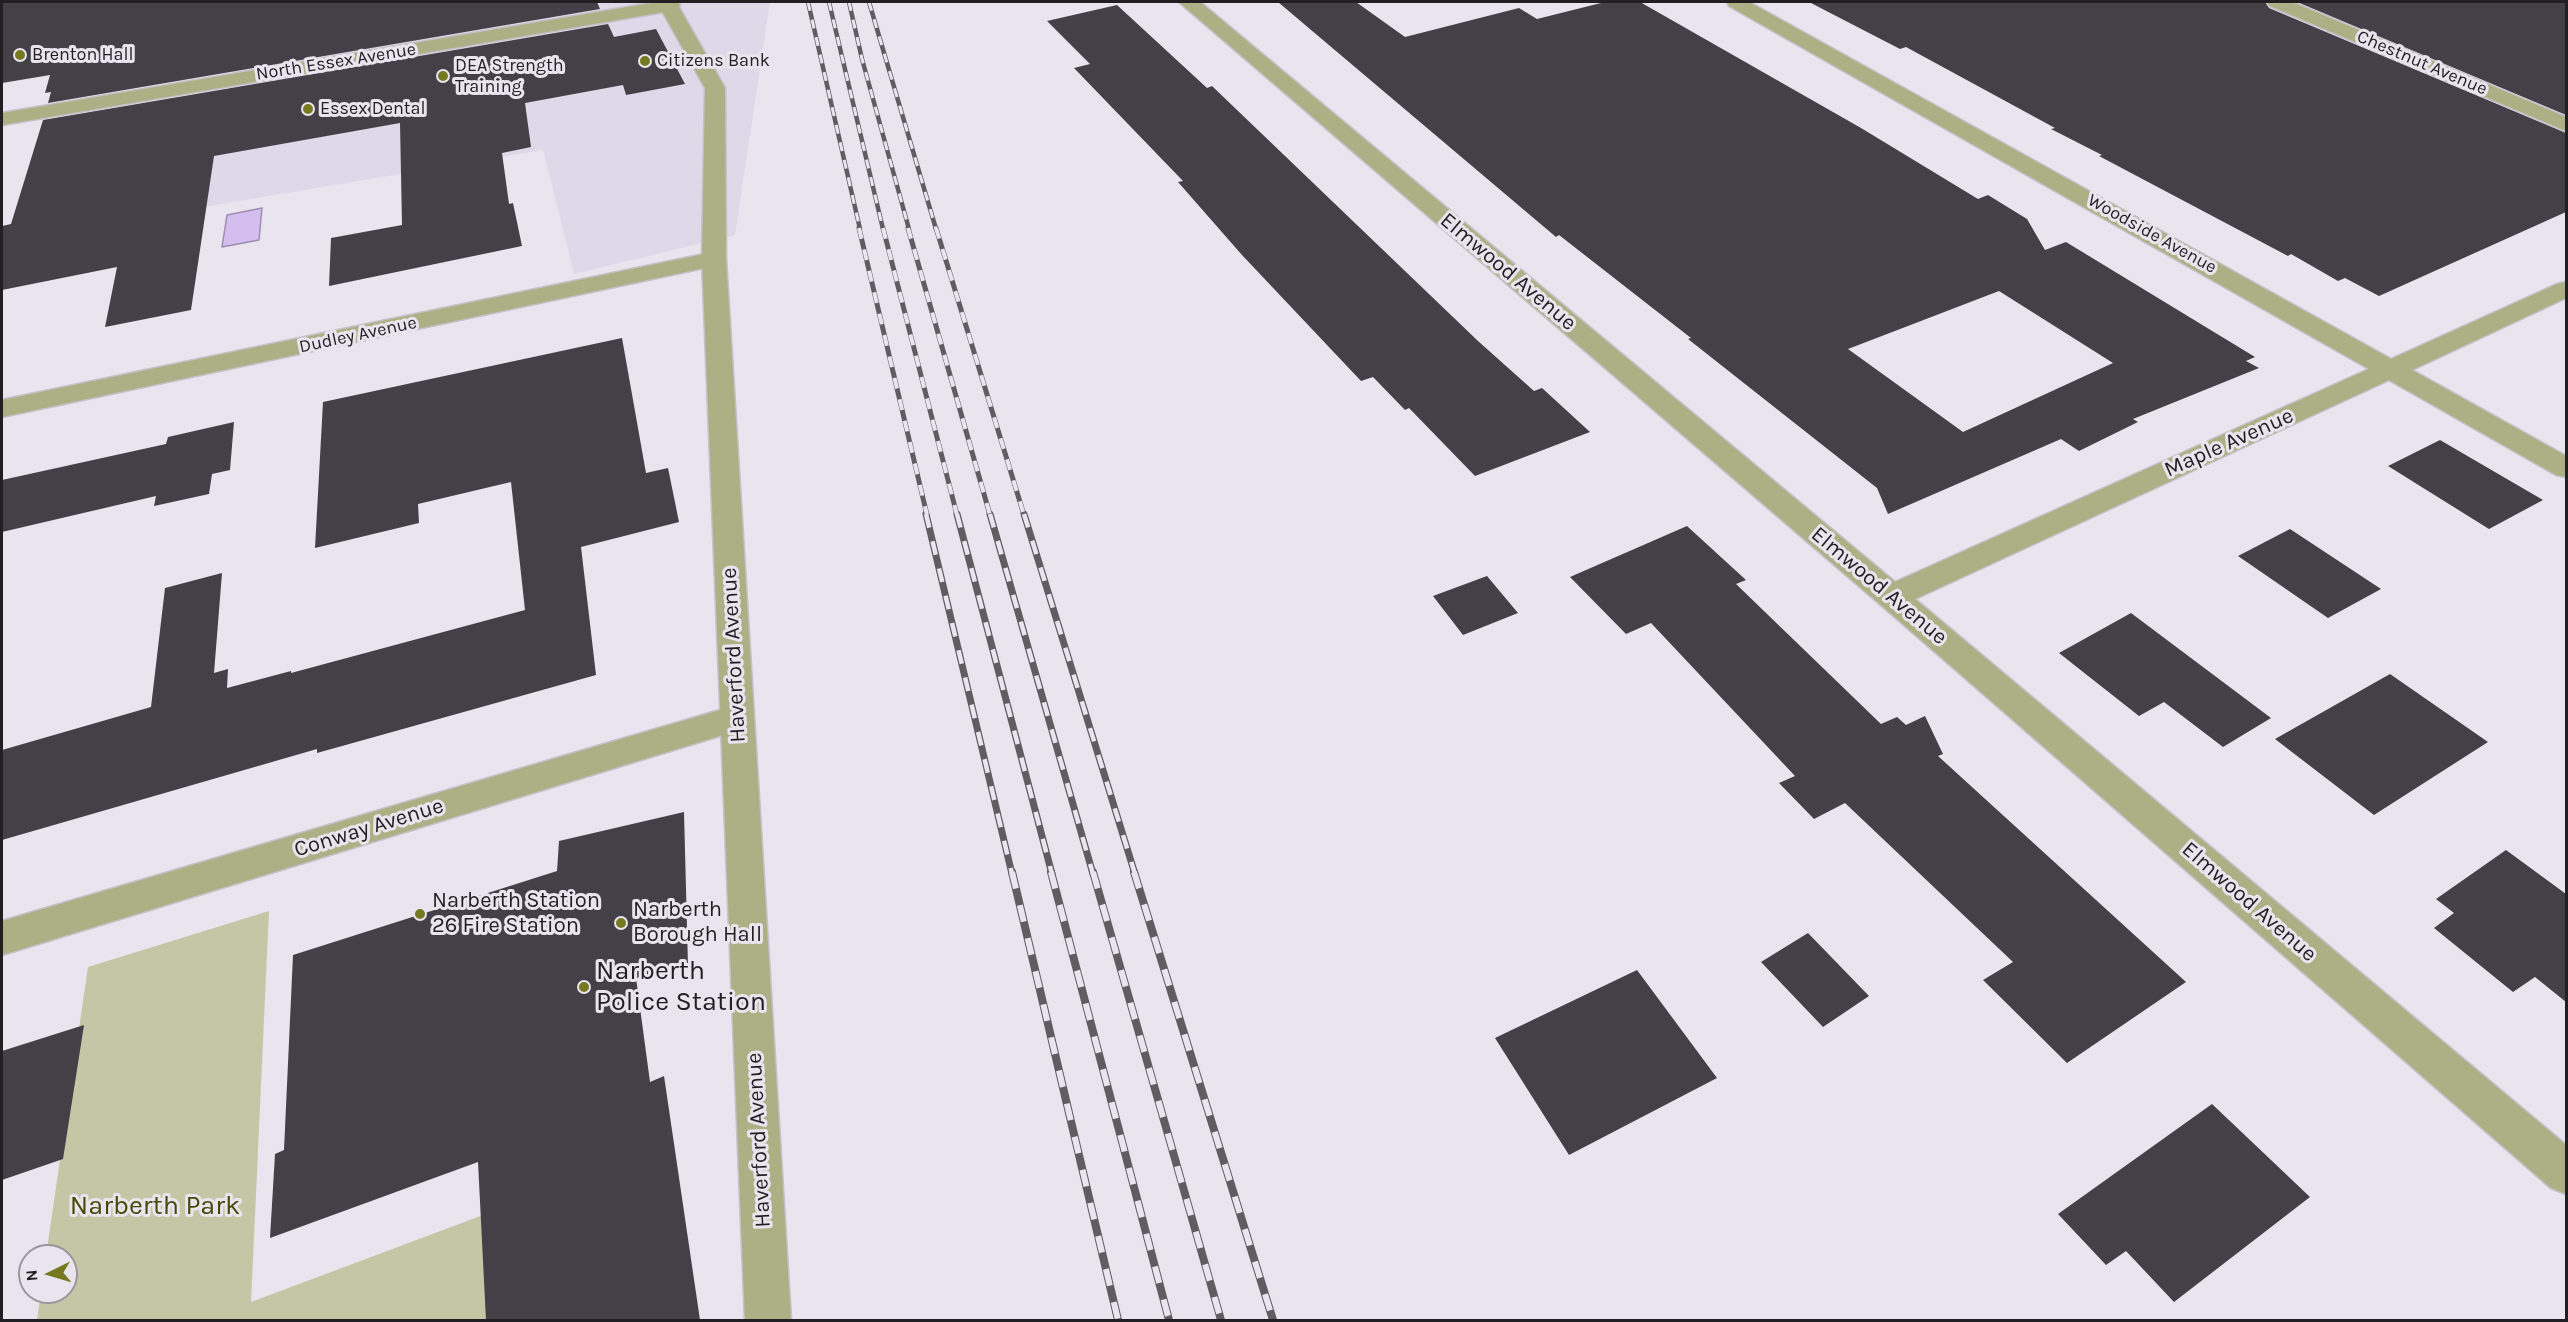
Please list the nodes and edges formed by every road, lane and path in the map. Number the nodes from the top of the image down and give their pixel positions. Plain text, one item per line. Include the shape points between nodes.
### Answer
1 (1189, 2) edge
2 (1736, 2) edge
3 (2277, 2) edge
4 (668, 3) edge
5 (2, 119) edge
6 (2566, 125) edge
7 (714, 260) junction
8 (2566, 289) edge
9 (2392, 369) junction
10 (2, 409) edge
11 (2566, 468) edge
12 (1892, 597) junction
13 (737, 718) junction
14 (2, 938) edge
15 (2566, 1173) edge
16 (768, 1320) edge

1 - 12 street, Elmwood Avenue
2 - 9 street, Woodside Avenue
3 - 6 street, Chestnut Avenue
4 - 5 street, North Essex Avenue
4 - 7 street, Haverford Avenue via 715,88
7 - 10 street, Dudley Avenue
7 - 13 street, Haverford Avenue
8 - 9 street, Maple Avenue
9 - 11 street, Woodside Avenue
9 - 12 street, Maple Avenue
12 - 15 street, Elmwood Avenue
13 - 14 street, Conway Avenue
13 - 16 street, Haverford Avenue

